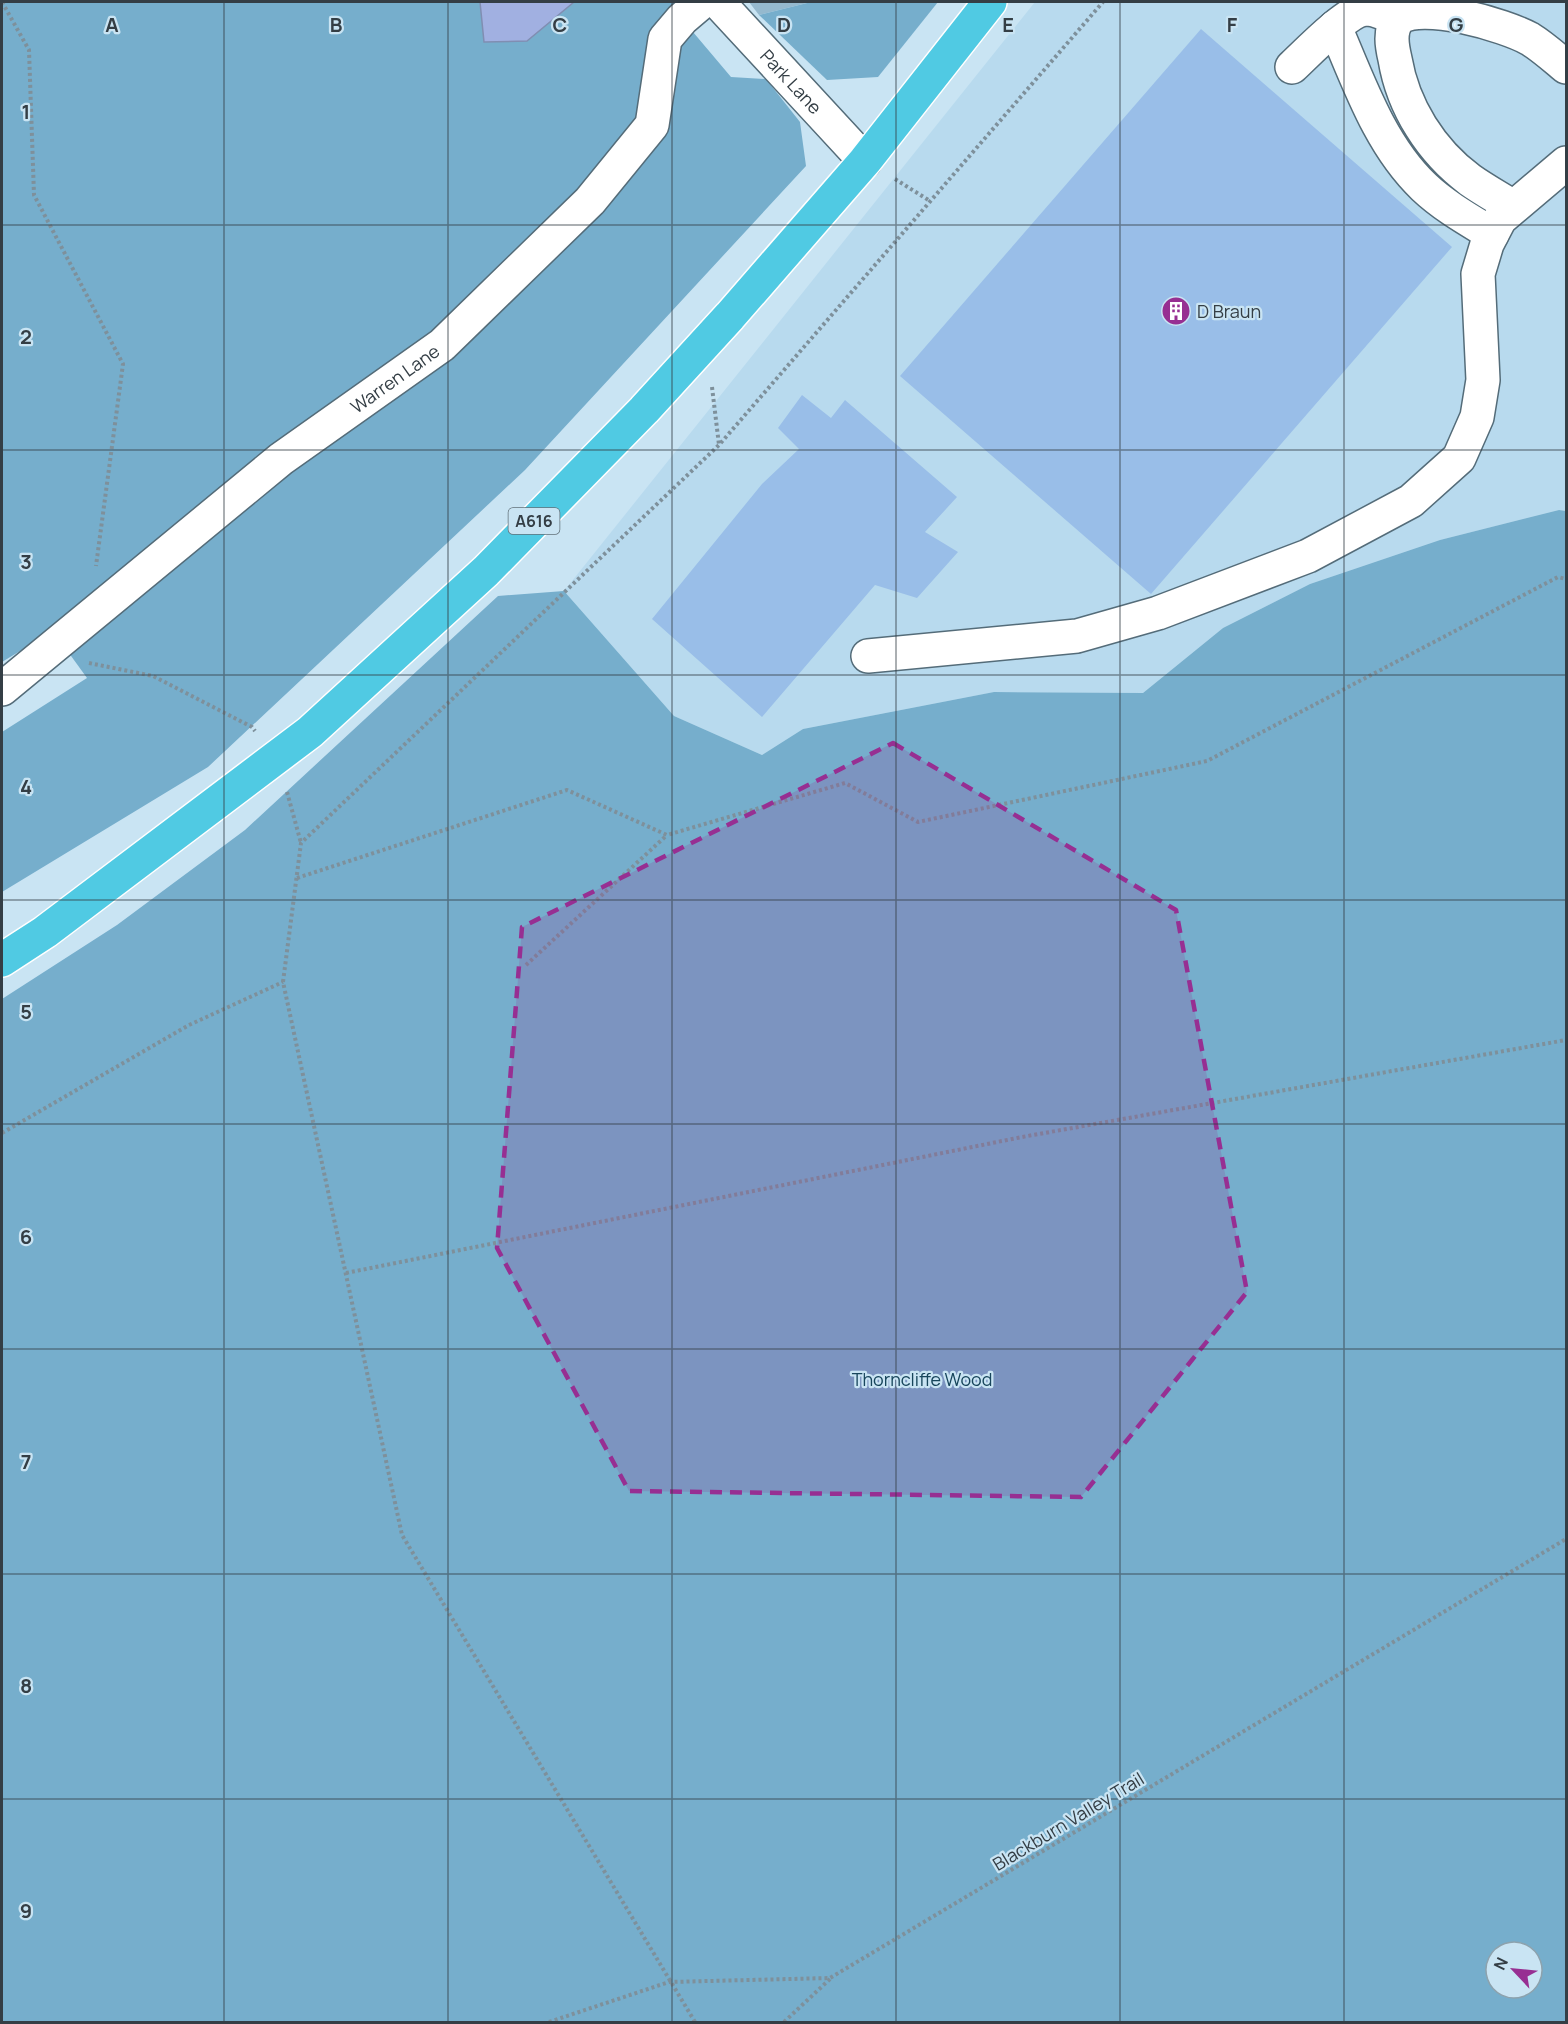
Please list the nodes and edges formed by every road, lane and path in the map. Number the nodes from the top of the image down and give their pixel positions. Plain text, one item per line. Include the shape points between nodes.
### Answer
1 (2, 2) edge
2 (702, 2) edge
3 (718, 2) edge
4 (990, 2) edge
5 (1103, 2) edge
6 (1397, 20) junction
7 (1335, 27) junction
8 (1292, 67) dead end
9 (1566, 67) edge
10 (865, 161) junction
11 (1566, 163) edge
12 (930, 201) junction
13 (1513, 207) junction
14 (1492, 234) junction
15 (707, 340) junction
16 (719, 445) junction
17 (1566, 579) edge
18 (89, 618) junction
19 (45, 654) junction
20 (868, 656) dead end
21 (2, 689) edge
22 (277, 757) junction
23 (667, 835) junction
24 (301, 843) junction
25 (297, 878) junction
26 (2, 960) edge
27 (526, 964) dead end
28 (283, 982) junction
29 (1566, 1040) edge
30 (2, 1133) edge
31 (346, 1273) junction
32 (1566, 1539) edge
33 (830, 1978) junction
34 (669, 1982) junction
35 (549, 2022) edge
36 (695, 2022) edge
37 (784, 2022) edge

1 - 18 path via 29,50 34,195 123,363
2 - 18 street, Warren Lane via 665,39 652,125 590,201 442,345 281,459
3 - 10 street, Park Lane
4 - 10 highway, A616
5 - 12 path
6 - 7 street via 1365,9
6 - 9 street via 1420,7 1490,20 1531,40
6 - 13 street via 1391,39 1397,73 1421,127 1443,157 1470,180
7 - 8 street
7 - 14 street via 1368,104 1407,168 1425,188
10 - 12 path
10 - 15 highway, A616
11 - 13 street
12 - 16 path
13 - 14 street
14 - 20 street via 1478,274 1483,380 1477,417 1459,458 1411,501 1308,556 1158,613 1077,636
15 - 16 path
15 - 22 highway, A616 via 486,571 310,732
16 - 24 path
17 - 23 path via 1558,577 1207,761 918,822 844,783
18 - 19 street, Warren Lane
19 - 21 street, Warren Lane
19 - 22 path via 153,676 252,727
22 - 24 path
22 - 26 highway, A616 via 45,932
23 - 25 path via 567,790
23 - 27 path
24 - 25 path
25 - 28 path
28 - 30 path via 189,1025
28 - 31 path
29 - 31 path via 1022,1137
31 - 34 path via 402,1535
32 - 33 path, Blackburn Valley Trail
33 - 34 path, Blackburn Valley Trail
33 - 37 path
34 - 35 path, Blackburn Valley Trail
34 - 36 path

